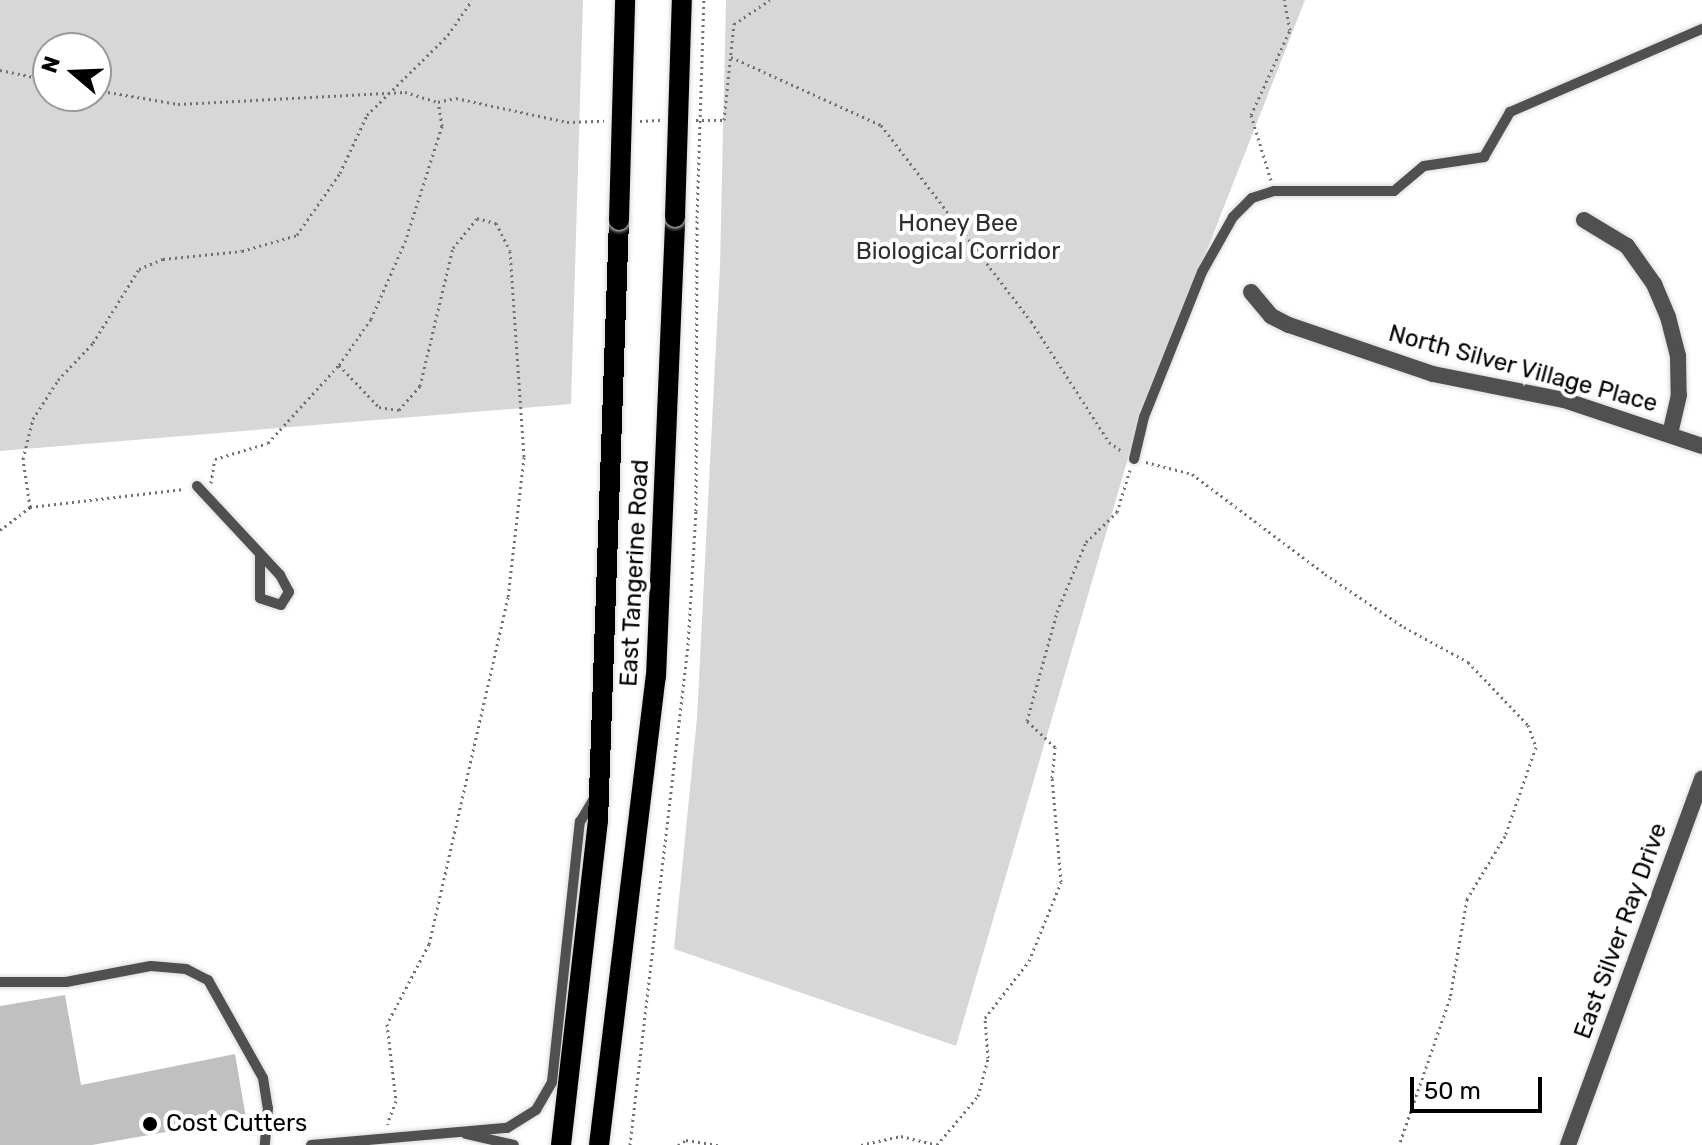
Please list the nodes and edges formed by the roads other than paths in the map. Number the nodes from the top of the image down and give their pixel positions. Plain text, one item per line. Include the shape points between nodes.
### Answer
1 (625, 0) edge
2 (682, 0) edge
3 (1702, 29) edge
4 (1584, 220) dead end
5 (1251, 292) dead end
6 (1670, 433) junction
7 (1702, 446) edge
8 (1134, 459) road end
9 (197, 486) road end
10 (260, 557) junction
11 (1702, 781) edge
12 (600, 791) junction
13 (0, 982) edge
14 (456, 1132) junction
15 (265, 1145) edge
16 (311, 1145) edge
17 (514, 1145) edge
18 (561, 1145) edge
19 (599, 1145) edge
20 (1568, 1145) edge

1 - 12 main road, East Tangerine Road, bridge
2 - 19 main road, East Tangerine Road, bridge via 656,677
3 - 8 lane via 1510,112 1484,157 1424,166 1394,191 1274,191 1252,198 1233,217 1202,272 1144,417
4 - 6 street via 1627,246 1654,284 1668,317 1678,356 1679,395
5 - 6 street, North Silver Village Place via 1271,316 1289,325 1433,374 1564,400
6 - 7 street, North Silver Village Place
9 - 10 lane
10 - 10 lane via 289,592 281,605 260,598
11 - 20 street, East Silver Ray Drive
12 - 14 lane via 580,822 552,1082 536,1110 507,1128
12 - 18 main road, East Tangerine Road
13 - 15 lane via 66,982 151,966 186,969 208,980 263,1078 268,1108
14 - 16 lane
14 - 17 lane

